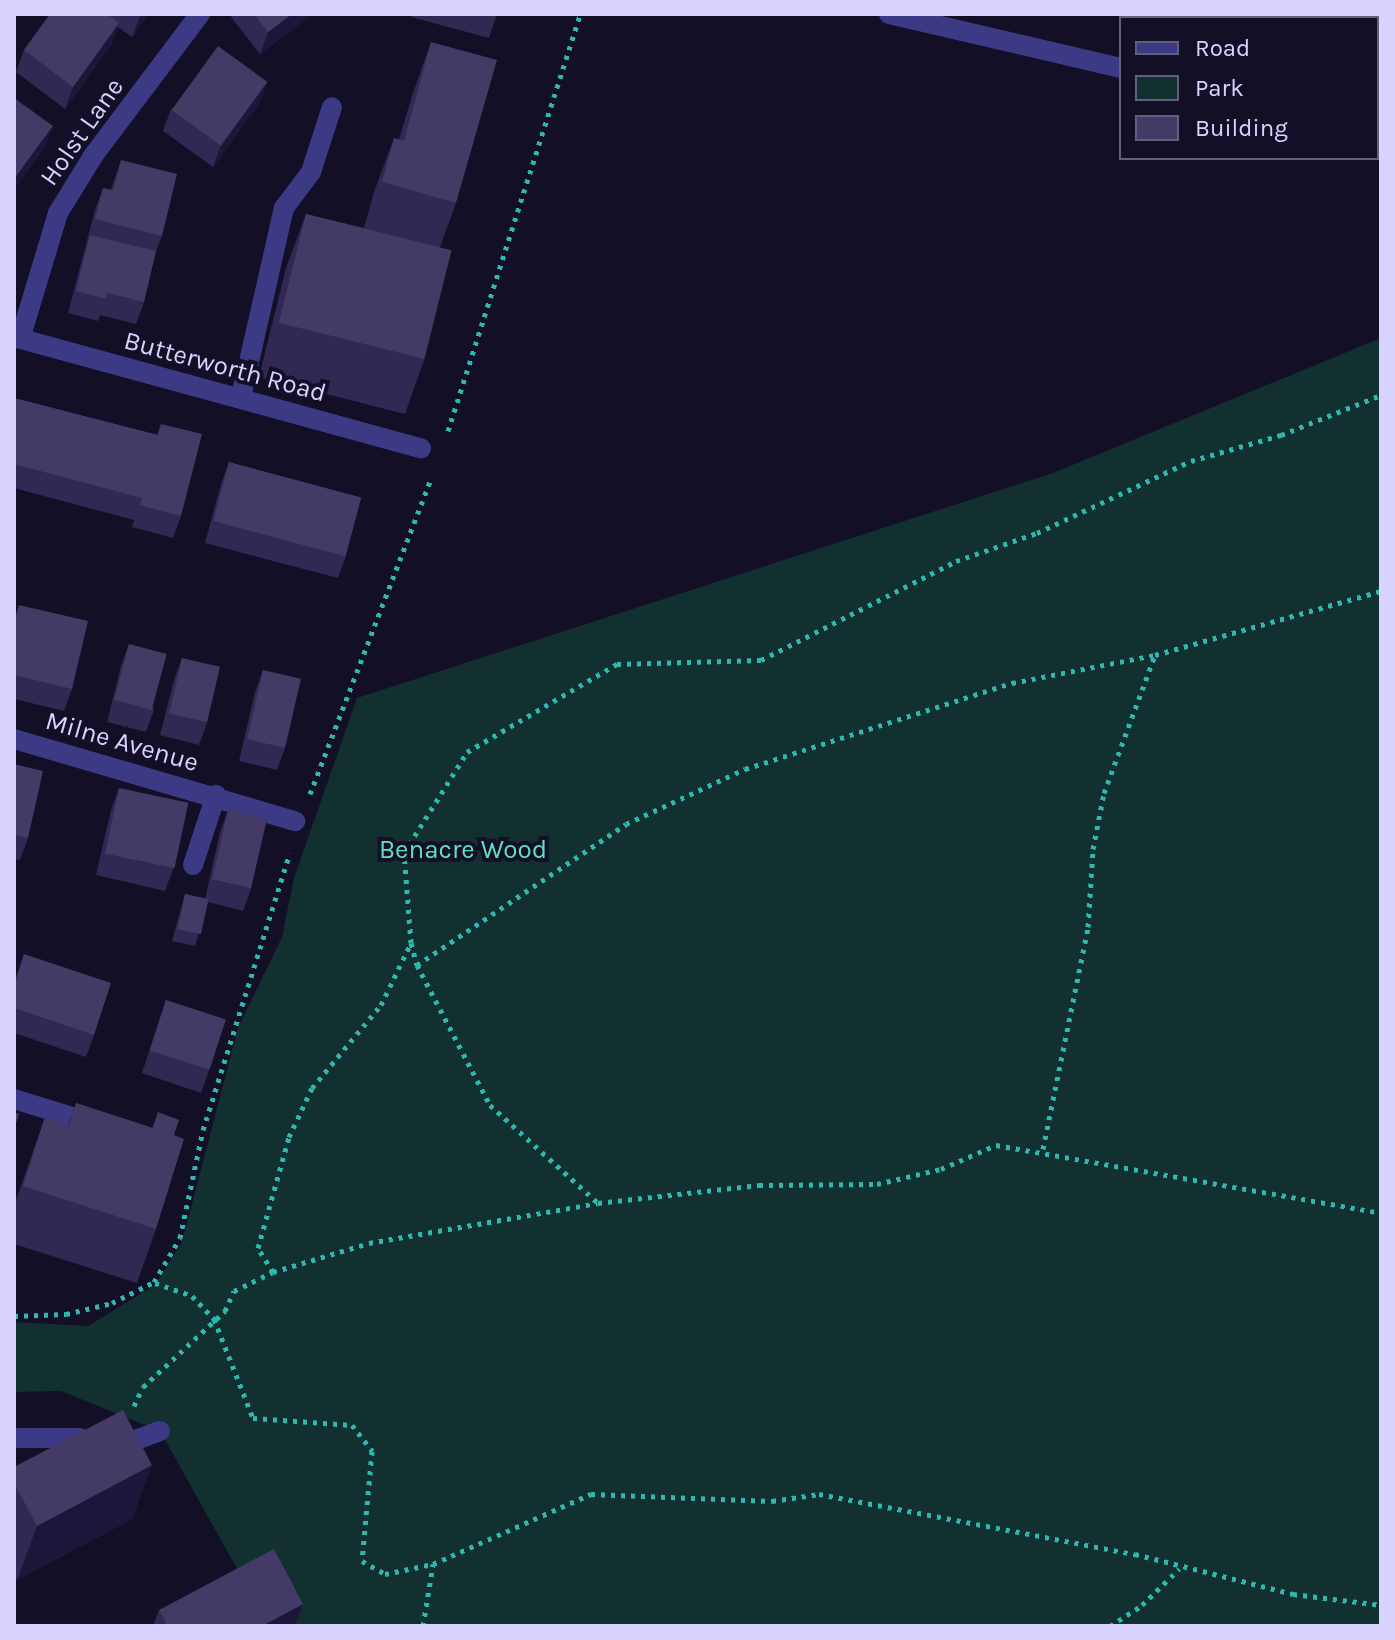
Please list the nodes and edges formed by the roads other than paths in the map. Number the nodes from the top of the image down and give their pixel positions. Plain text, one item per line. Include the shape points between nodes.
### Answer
1 (200, 14) edge
2 (889, 14) edge
3 (1119, 68) edge
4 (332, 107) dead end
5 (17, 338) edge
6 (241, 397) junction
7 (421, 448) dead end
8 (14, 739) edge
9 (216, 795) junction
10 (295, 821) dead end
11 (193, 865) dead end
12 (14, 1099) edge
13 (117, 1131) edge
14 (160, 1431) dead end
15 (14, 1438) edge

1 - 5 street, Holst Lane via 93,156 58,213
2 - 3 street
4 - 6 street via 311,172 284,208
5 - 6 street, Butterworth Road
6 - 7 street, Butterworth Road
8 - 9 street, Milne Avenue
9 - 10 street, Milne Avenue
9 - 11 street, Milne Avenue
12 - 13 street
14 - 15 street via 114,1448 79,1438

